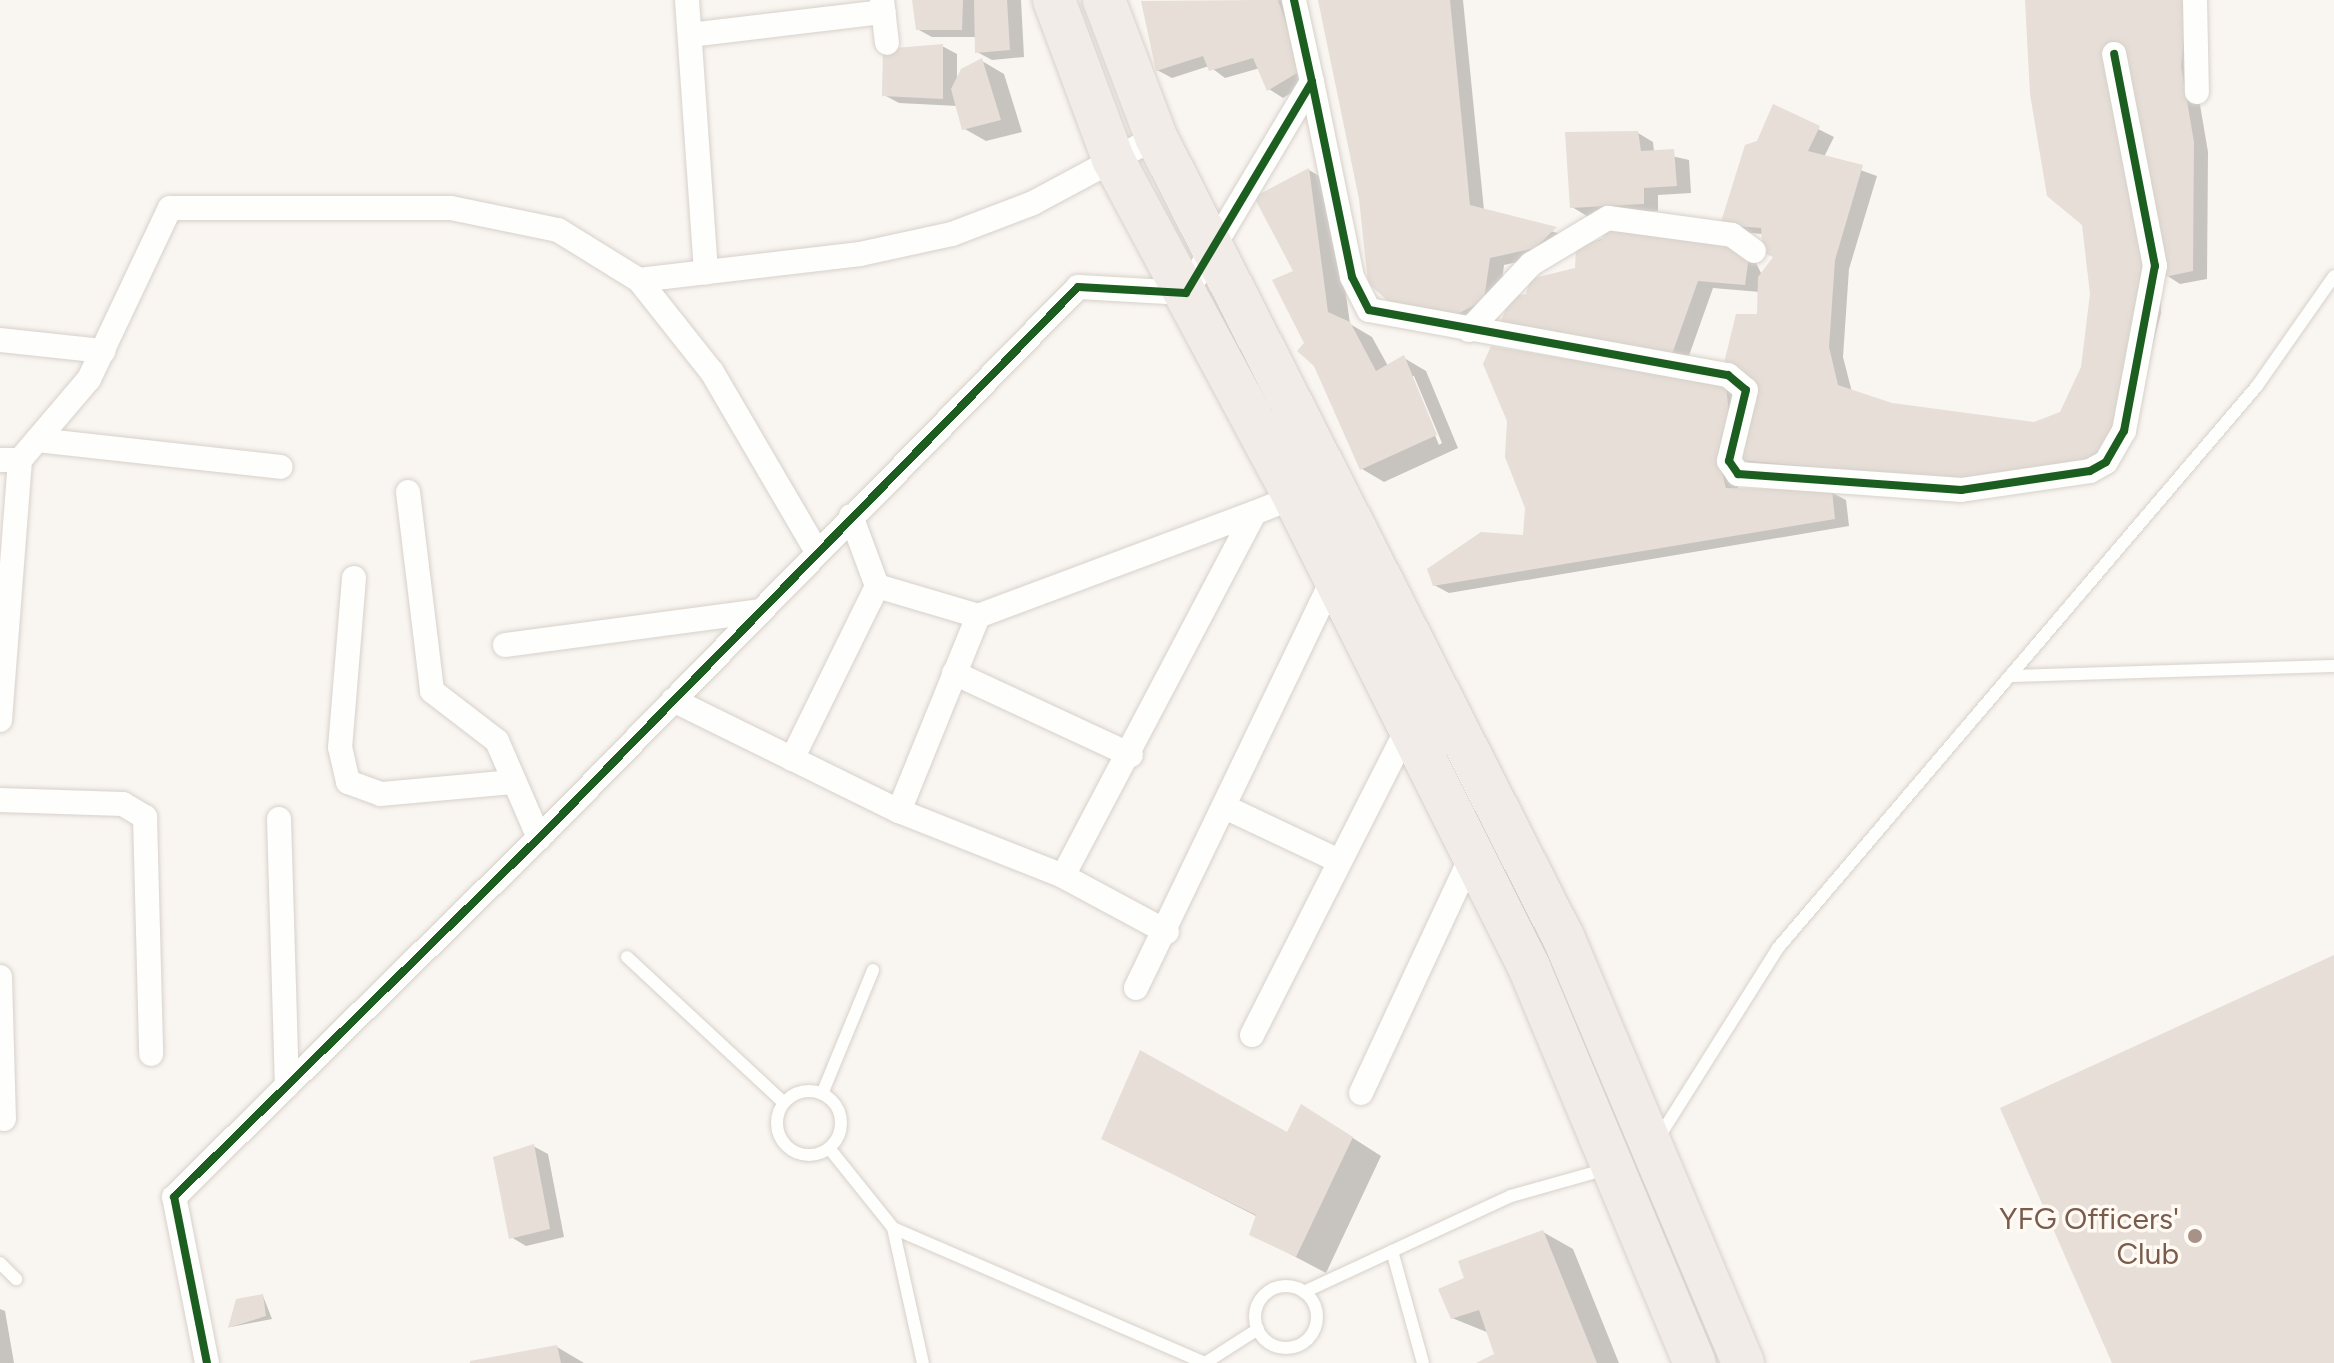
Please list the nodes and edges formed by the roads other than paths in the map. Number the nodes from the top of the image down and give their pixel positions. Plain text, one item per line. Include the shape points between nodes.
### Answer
1 (687, 0) edge
2 (1054, 0) edge
3 (1104, 0) edge
4 (1294, 0) edge
5 (2195, 0) edge
6 (883, 6) edge
7 (690, 35) junction
8 (887, 43) dead end
9 (2114, 54) dead end
10 (1312, 82) junction
11 (2197, 92) dead end
12 (1156, 137) junction
13 (1113, 159) junction
14 (1217, 249) junction
15 (1754, 251) dead end
16 (706, 272) junction
17 (2334, 276) edge
18 (639, 280) junction
19 (1186, 293) junction
20 (1469, 330) junction
21 (0, 340) edge
22 (103, 351) junction
23 (37, 440) junction
24 (10, 460) edge
25 (281, 467) dead end
26 (408, 492) dead end
27 (1294, 497) junction
28 (1254, 513) junction
29 (851, 516) junction
30 (817, 552) junction
31 (5, 572) edge
32 (354, 578) dead end
33 (1332, 580) junction
34 (877, 586) junction
35 (759, 611) junction
36 (978, 616) junction
37 (505, 645) dead end
38 (2334, 666) edge
39 (954, 673) junction
40 (2011, 676) junction
41 (673, 700) junction
42 (1447, 702) junction
43 (0, 720) edge
44 (1406, 724) junction
45 (1131, 755) junction
46 (792, 759) junction
47 (514, 782) junction
48 (0, 800) edge
49 (1227, 808) junction
50 (899, 811) junction
51 (279, 819) dead end
52 (539, 838) junction
53 (1472, 855) junction
54 (1337, 860) junction
55 (1063, 876) junction
56 (1167, 932) junction
57 (627, 957) dead end
58 (873, 970) dead end
59 (0, 977) edge
60 (1136, 988) dead end
61 (1252, 1035) dead end
62 (151, 1054) dead end
63 (287, 1086) junction
64 (1361, 1093) dead end
65 (822, 1094) junction
66 (784, 1103) junction
67 (4, 1119) dead end
68 (829, 1148) junction
69 (1636, 1156) junction
70 (893, 1228) junction
71 (1392, 1251) junction
72 (0, 1263) edge
73 (16, 1279) dead end
74 (1304, 1292) junction
75 (1258, 1329) junction
76 (207, 1363) edge
77 (923, 1363) edge
78 (1205, 1363) edge
79 (1423, 1363) edge
80 (1695, 1363) edge
81 (1743, 1363) edge

1 - 7 street
2 - 13 highway
3 - 12 highway
4 - 10 street
5 - 11 street
6 - 7 street
6 - 8 street
7 - 16 street
9 - 20 street via 2156,282 2124,431 2106,462 2090,471 1961,490 1738,474 1729,461 1746,402 1741,381
10 - 14 street
10 - 20 street via 1358,297 1383,315
12 - 13 street
12 - 14 highway
13 - 16 street via 1033,203 952,234
13 - 19 highway
14 - 19 street
14 - 42 highway
15 - 20 street via 1732,235 1608,218 1531,264
16 - 18 street
17 - 40 lane via 2257,386
18 - 22 street via 558,230 451,208 170,208
18 - 30 street via 712,372
19 - 27 highway
19 - 29 street via 1078,287
21 - 22 street
22 - 23 street via 89,379
23 - 24 street
23 - 25 street
24 - 31 street
26 - 47 street via 432,691 437,701 486,727
27 - 28 street
27 - 33 highway
28 - 36 street
28 - 45 street
29 - 30 street
29 - 34 street
30 - 35 street
31 - 43 street
32 - 47 street via 340,747 348,782 381,794
33 - 44 highway
33 - 49 street
34 - 36 street
34 - 46 street
35 - 37 street
35 - 41 street
36 - 39 street
38 - 40 lane
39 - 45 street
39 - 50 street
40 - 69 lane via 1778,948
41 - 46 street
41 - 52 street
42 - 44 street
42 - 69 highway
44 - 53 highway
44 - 54 street
45 - 55 street
46 - 50 street
47 - 52 street
48 - 62 street via 123,804 145,817
49 - 54 street
49 - 56 street
50 - 55 street
51 - 63 street
52 - 63 street
53 - 64 street
53 - 69 highway
54 - 61 street
55 - 56 street
56 - 60 street
57 - 66 lane
58 - 65 lane
59 - 67 street
63 - 76 street via 174,1197
65 - 66 lane via 801,1092
65 - 68 lane via 841,1119
66 - 68 lane via 777,1122 789,1148 809,1155
68 - 70 lane
69 - 71 lane via 1511,1196
69 - 80 highway
69 - 81 highway
70 - 77 lane
70 - 78 lane
71 - 74 lane
71 - 79 lane
72 - 73 lane
74 - 75 lane via 1286,1287 1268,1292 1257,1308
74 - 75 lane via 1317,1316 1303,1343 1282,1348
75 - 78 lane

